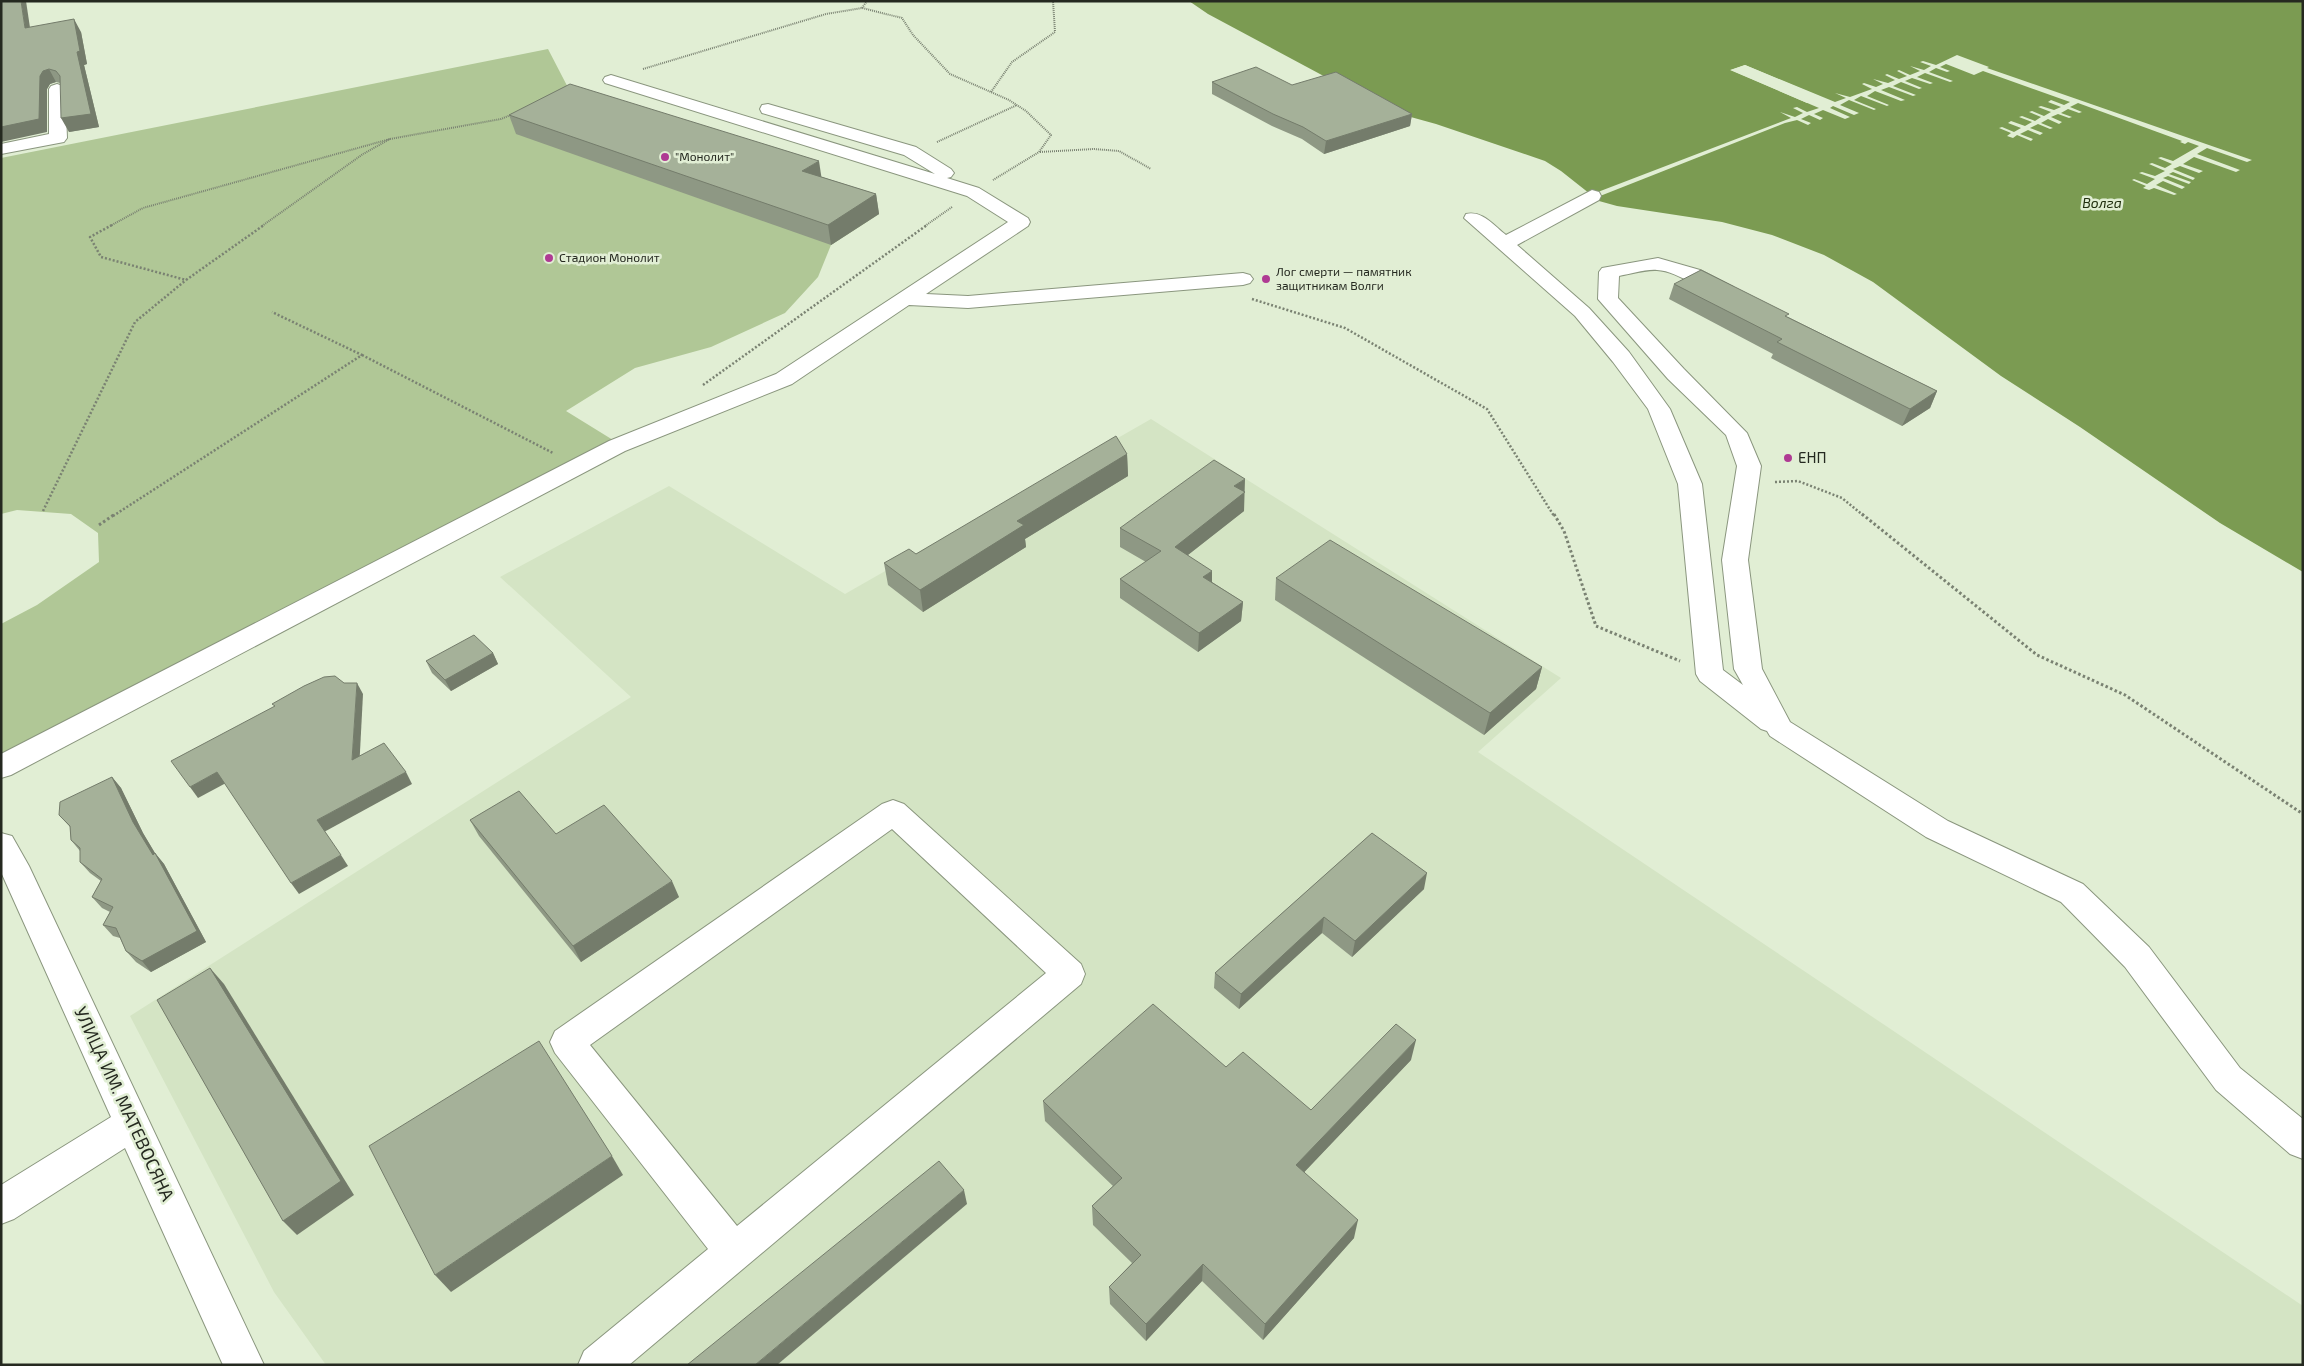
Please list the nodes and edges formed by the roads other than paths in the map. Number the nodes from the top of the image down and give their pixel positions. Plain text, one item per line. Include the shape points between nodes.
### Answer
1 (611, 80) road end
2 (56, 89) edge
3 (744, 121) junction
4 (718, 131) edge
5 (794, 137) junction
6 (1, 149) edge
7 (774, 149) edge
8 (910, 151) junction
9 (888, 166) junction
10 (973, 192) junction
11 (1592, 196) dead end
12 (1474, 218) dead end
13 (1504, 244) junction
14 (1243, 279) dead end
15 (904, 299) junction
16 (1745, 301) edge
17 (1780, 729) junction
18 (1, 767) edge
19 (6, 861) edge
20 (133, 1122) junction
21 (2303, 1142) edge
22 (1, 1206) edge
23 (734, 1252) junction
24 (244, 1365) edge
25 (598, 1365) edge

1 - 3 street
2 - 6 street via 58,138
3 - 4 street
3 - 5 street
3 - 8 street
5 - 7 street
5 - 9 street
8 - 9 street
8 - 10 street
9 - 10 street
10 - 15 street via 1021,222
11 - 13 street
12 - 13 street
13 - 17 street via 1582,312 1622,357 1659,410 1690,484 1710,674
14 - 15 street via 968,302
15 - 18 street via 784,379 617,446
16 - 17 street via 1693,274 1658,264 1609,272 1608,299 1676,374 1736,433 1749,466 1735,560 1748,669
17 - 21 street via 1937,829 2072,893 2137,958 2228,1079
19 - 20 street, УЛИЦА ИМ. МАТЕВОСЯНА
20 - 22 street
20 - 24 street, УЛИЦА ИМ. МАТЕВОСЯНА
23 - 23 street via 1069,974 893,812 567,1042
23 - 25 street

